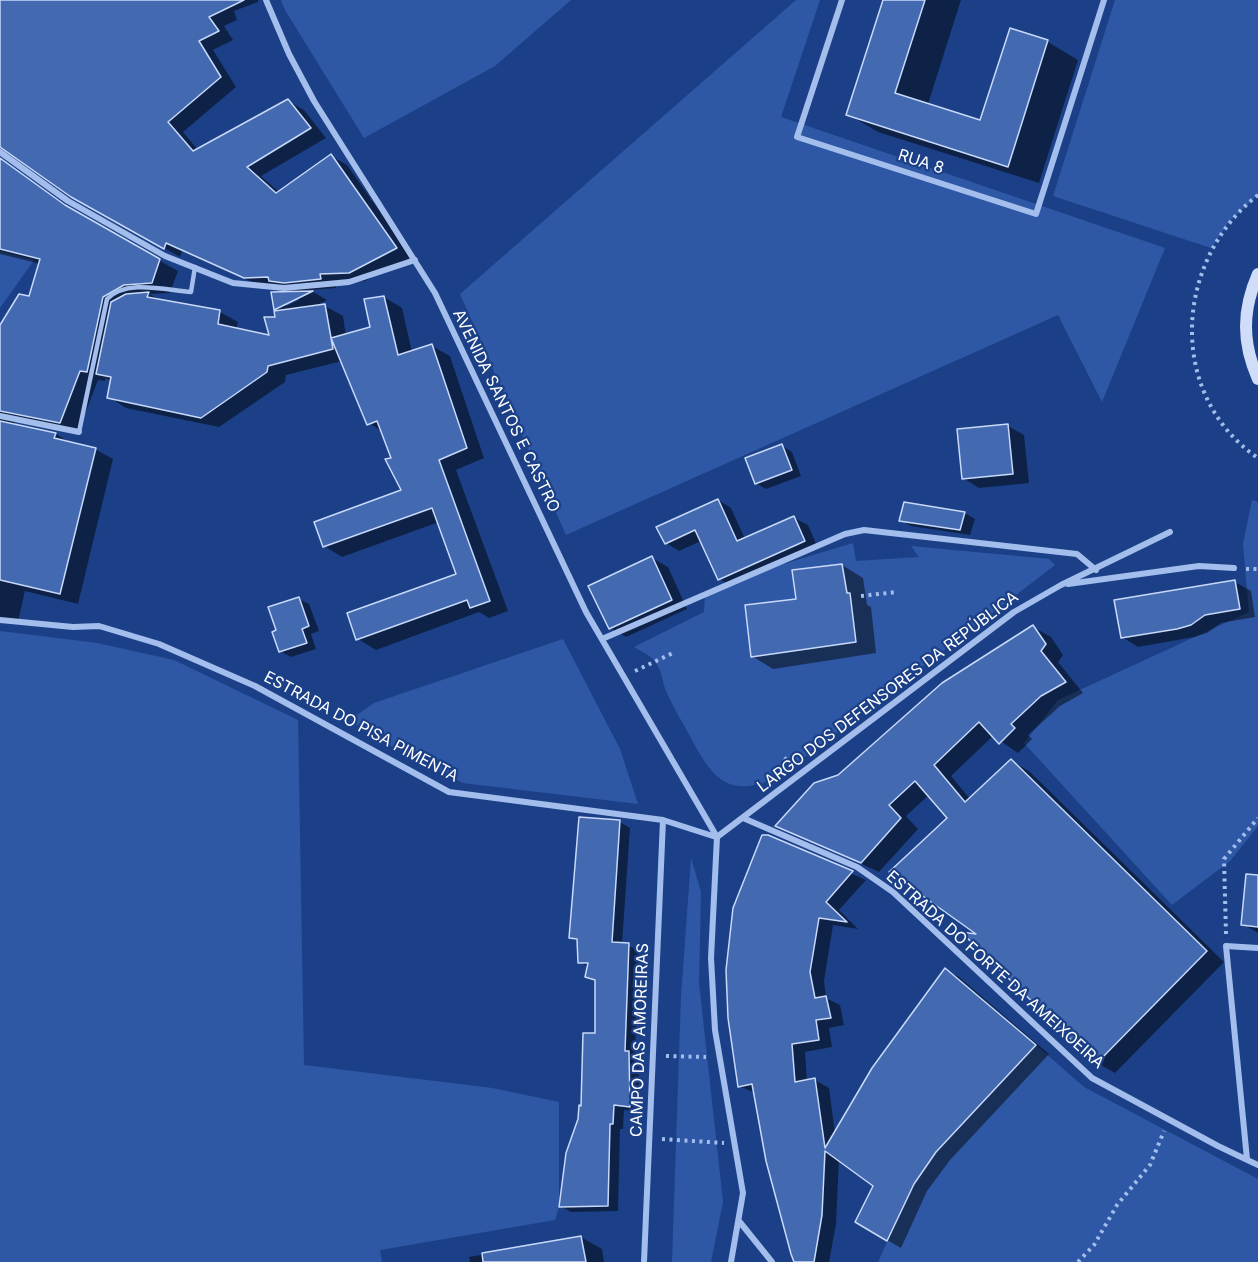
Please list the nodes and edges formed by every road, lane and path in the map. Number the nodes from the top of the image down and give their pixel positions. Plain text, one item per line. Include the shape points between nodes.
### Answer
1 (266, 0) edge
2 (842, 0) edge
3 (1104, 0) edge
4 (0, 152) edge
5 (1258, 195) edge
6 (415, 260) junction
7 (195, 266) junction
8 (1258, 274) edge
9 (1258, 379) edge
10 (0, 416) edge
11 (79, 432) joint
12 (1258, 458) edge
13 (1170, 532) dead end
14 (1233, 568) dead end
15 (1096, 570) junction
16 (1061, 585) junction
17 (897, 592) dead end
18 (861, 596) dead end
19 (0, 620) edge
20 (602, 639) junction
21 (675, 652) dead end
22 (624, 676) junction
23 (784, 758) dead end
24 (790, 762) dead end
25 (743, 818) junction
26 (1258, 818) edge
27 (663, 820) junction
28 (717, 837) junction
29 (1226, 946) junction
30 (1258, 948) edge
31 (719, 1055) junction
32 (653, 1056) junction
33 (1169, 1120) junction
34 (650, 1138) junction
35 (734, 1142) junction
36 (1247, 1159) junction
37 (1258, 1164) edge
38 (739, 1221) junction
39 (644, 1262) edge
40 (731, 1262) edge
41 (772, 1262) edge
42 (1078, 1262) edge

1 - 6 street, AVENIDA SANTOS E CASTRO via 314,101
2 - 3 street, RUA 8 via 797,137 1036,213
4 - 7 street via 68,201 165,256
5 - 12 path via 1229,222 1207,257 1194,298 1191,331 1208,399 1235,438
6 - 7 street via 349,282 284,288 233,283
6 - 20 street, AVENIDA SANTOS E CASTRO
7 - 11 lane via 191,292 127,288 115,291 107,299
8 - 9 main road via 1247,302 1245,334
10 - 11 street
13 - 15 street, LARGO DOS DEFENSORES DA REPÚBLICA
14 - 16 street via 1198,566
15 - 16 street, LARGO DOS DEFENSORES DA REPÚBLICA
15 - 20 street via 1077,554 864,530 844,534
16 - 25 street, LARGO DOS DEFENSORES DA REPÚBLICA via 1014,612
17 - 18 path
19 - 27 street, ESTRADA DO PISA PIMENTA via 99,626 159,644 255,686 449,792
20 - 22 street, AVENIDA SANTOS E CASTRO
21 - 22 path
22 - 28 street, AVENIDA SANTOS E CASTRO
23 - 24 path
25 - 28 street, LARGO DOS DEFENSORES DA REPÚBLICA
25 - 33 street, ESTRADA DO FORTE DA AMEIXOEIRA via 857,867 893,892 1092,1078
26 - 29 path via 1224,859
27 - 28 street, ESTRADA DO PISA PIMENTA
27 - 32 street, CAMPO DAS AMOREIRAS
28 - 31 street via 711,958
29 - 30 street
29 - 36 street
31 - 32 path
31 - 35 street
32 - 34 street, CAMPO DAS AMOREIRAS
33 - 36 street, ESTRADA DO FORTE DA AMEIXOEIRA
33 - 42 path via 1150,1165
34 - 35 path
34 - 39 street, CAMPO DAS AMOREIRAS
35 - 38 street via 743,1193
36 - 37 street, ESTRADA DO FORTE DA AMEIXOEIRA
38 - 40 street
38 - 41 street

